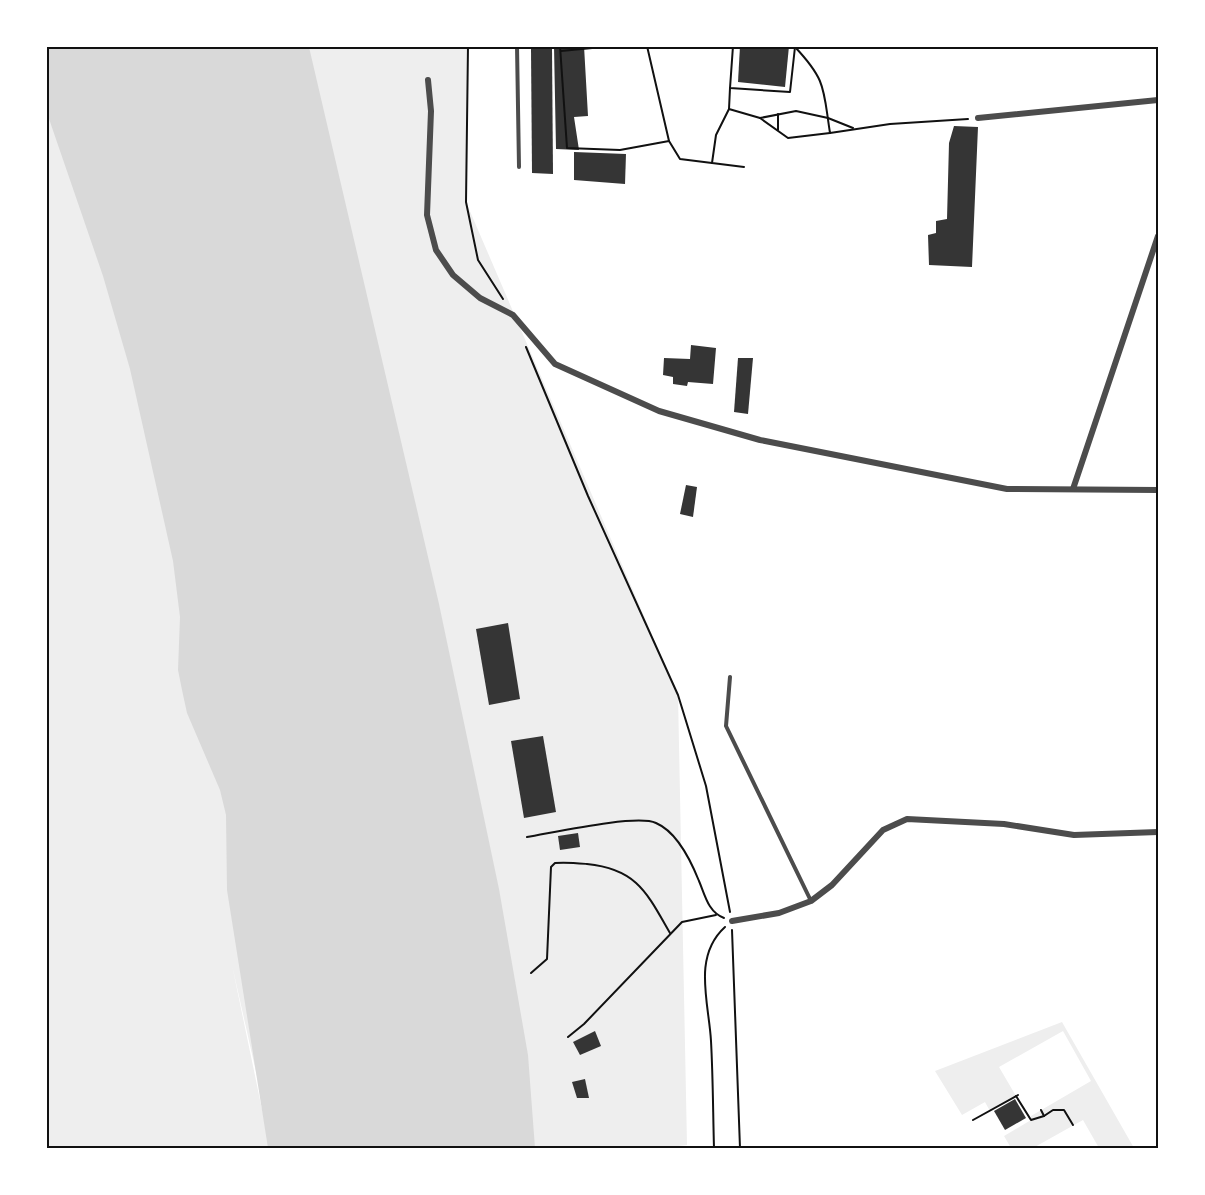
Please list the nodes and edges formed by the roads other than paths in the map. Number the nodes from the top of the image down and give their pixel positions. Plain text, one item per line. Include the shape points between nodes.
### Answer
1 (517, 46) edge
2 (429, 80) dead end
3 (1158, 100) edge
4 (978, 118) road end
5 (519, 167) dead end
6 (1158, 236) edge
7 (1073, 489) junction
8 (1158, 490) edge
9 (730, 677) dead end
10 (1158, 831) edge
11 (811, 901) junction
12 (732, 921) road end

1 - 5 lane
2 - 7 street via 427,215 436,250 453,275 480,298 513,315 555,364 659,411 760,440 1007,489
3 - 4 street
6 - 7 street
7 - 8 street
9 - 11 lane via 726,726
10 - 11 street via 1074,835 1004,824 907,819 883,830 832,885
11 - 12 street via 779,913

